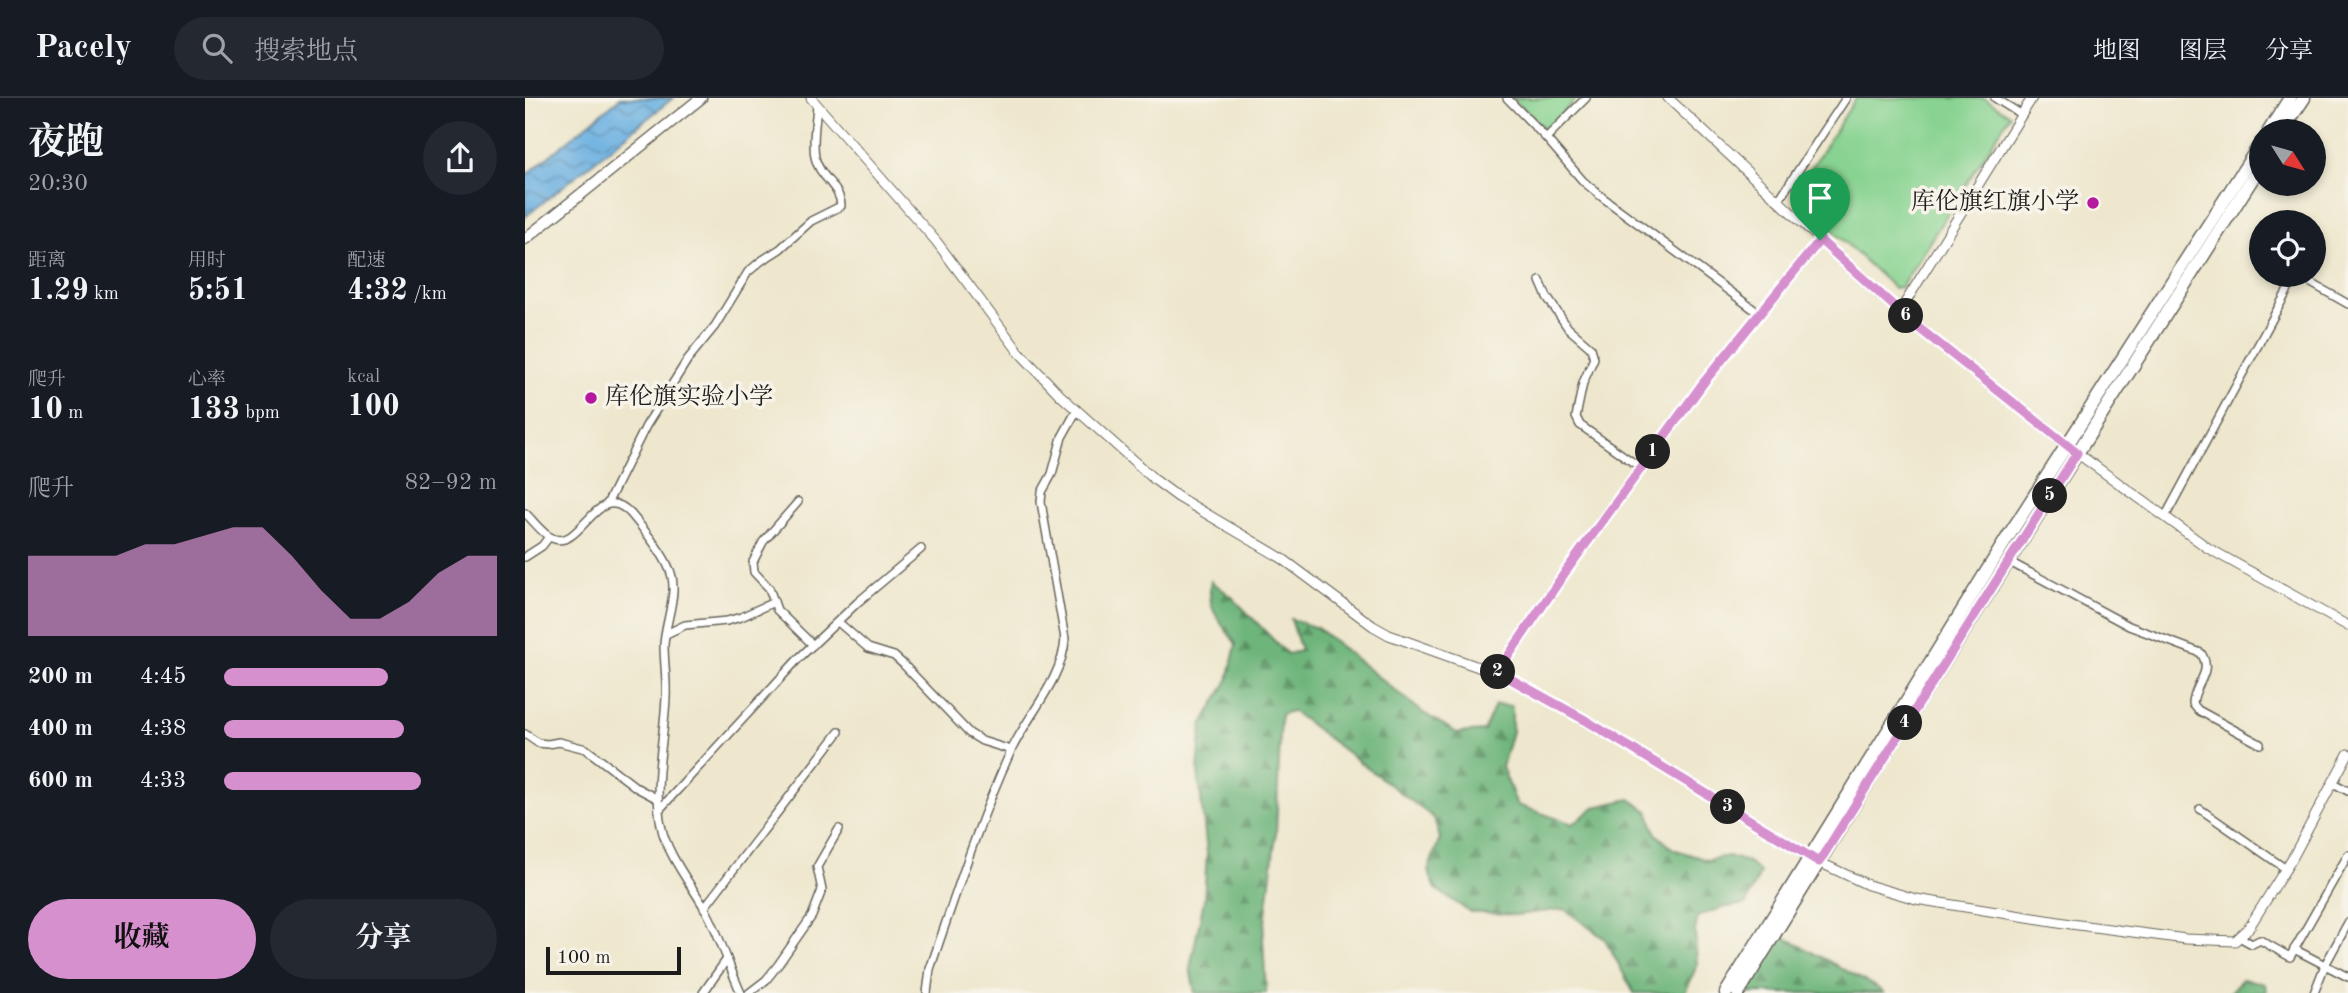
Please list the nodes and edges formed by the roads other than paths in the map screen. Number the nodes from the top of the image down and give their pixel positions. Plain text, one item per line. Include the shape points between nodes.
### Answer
1 (701, 98) edge
2 (1507, 98) edge
3 (1586, 98) edge
4 (1668, 98) edge
5 (1846, 98) edge
6 (1995, 98) edge
7 (2032, 98) edge
8 (2290, 98) edge
9 (2304, 98) edge
10 (814, 101) edge
11 (2022, 115) junction
12 (2277, 119) edge
13 (2291, 119) edge
14 (1546, 138) junction
15 (2249, 162) edge
16 (2249, 183) edge
17 (1778, 201) junction
18 (525, 239) edge
19 (1820, 240) junction
20 (1540, 281) dead end
21 (2290, 287) edge
22 (2318, 287) edge
23 (2348, 304) edge
24 (1900, 311) junction
25 (1760, 314) junction
26 (1077, 410) junction
27 (2072, 449) junction
28 (1641, 468) junction
29 (798, 502) dead end
30 (607, 504) junction
31 (525, 513) edge
32 (2165, 517) junction
33 (549, 537) junction
34 (921, 549) dead end
35 (525, 557) edge
36 (2008, 561) junction
37 (773, 602) junction
38 (838, 622) junction
39 (2348, 626) edge
40 (666, 634) junction
41 (813, 645) junction
42 (1496, 674) junction
43 (839, 732) dead end
44 (525, 734) edge
45 (2260, 744) dead end
46 (1011, 750) junction
47 (2348, 754) edge
48 (2333, 783) junction
49 (2348, 791) edge
50 (658, 799) junction
51 (2200, 809) dead end
52 (659, 810) junction
53 (839, 829) dead end
54 (2348, 855) edge
55 (1815, 859) junction
56 (2286, 869) junction
57 (704, 908) junction
58 (2348, 923) edge
59 (2241, 938) junction
60 (2294, 949) junction
61 (727, 958) junction
62 (2325, 965) junction
63 (2348, 977) edge
64 (703, 993) edge
65 (741, 993) edge
66 (749, 993) edge
67 (927, 993) edge
68 (1726, 993) edge
69 (1738, 993) edge
70 (2314, 993) edge

1 - 18 main road
2 - 14 street
3 - 14 street
4 - 17 street
5 - 17 street
6 - 11 street
7 - 11 street
8 - 12 main road
9 - 13 main road
10 - 26 street via 936,241 1019,352
10 - 30 street via 815,157 841,197 841,206 802,228 748,272 646,426
11 - 24 street
14 - 25 street via 1602,197
15 - 27 main road
16 - 27 main road
17 - 19 street
19 - 24 street
19 - 25 street
20 - 28 street via 1546,297 1568,328 1591,348 1594,358 1583,383 1576,417 1580,425
21 - 32 street
22 - 23 street
24 - 27 street
25 - 28 street
26 - 42 street via 1178,497 1292,565 1373,626 1406,643
26 - 46 street via 1062,437 1041,502 1065,649 1045,694
27 - 32 street
27 - 36 main road
27 - 55 main road
28 - 42 street
29 - 37 street via 762,542 753,562 754,572 769,588
30 - 33 street via 567,537
30 - 40 street via 613,502 628,511 669,567 673,585
31 - 33 street
32 - 39 street via 2228,560
33 - 35 street
34 - 38 street
36 - 45 street via 2129,626 2200,653 2207,668 2193,704
36 - 55 main road
37 - 40 street via 741,617 685,625
37 - 41 street
38 - 41 street
38 - 46 street via 868,648 894,656 968,733
40 - 50 street
41 - 52 street
42 - 55 street via 1585,720
43 - 57 street
44 - 50 street via 538,743 559,741 586,749
46 - 67 street via 930,969
47 - 48 street
48 - 49 street
48 - 56 street
50 - 52 street
51 - 56 street
52 - 57 street via 668,848
53 - 66 street via 817,867 823,890 812,916 766,980
54 - 60 street
55 - 59 street via 1868,885 1916,899 2186,939 2223,942
55 - 68 main road
55 - 69 main road
56 - 59 street
57 - 61 street
58 - 62 street
59 - 60 street via 2252,944 2260,940 2290,957
60 - 62 street
61 - 64 street
61 - 65 street
62 - 63 street
62 - 70 street

